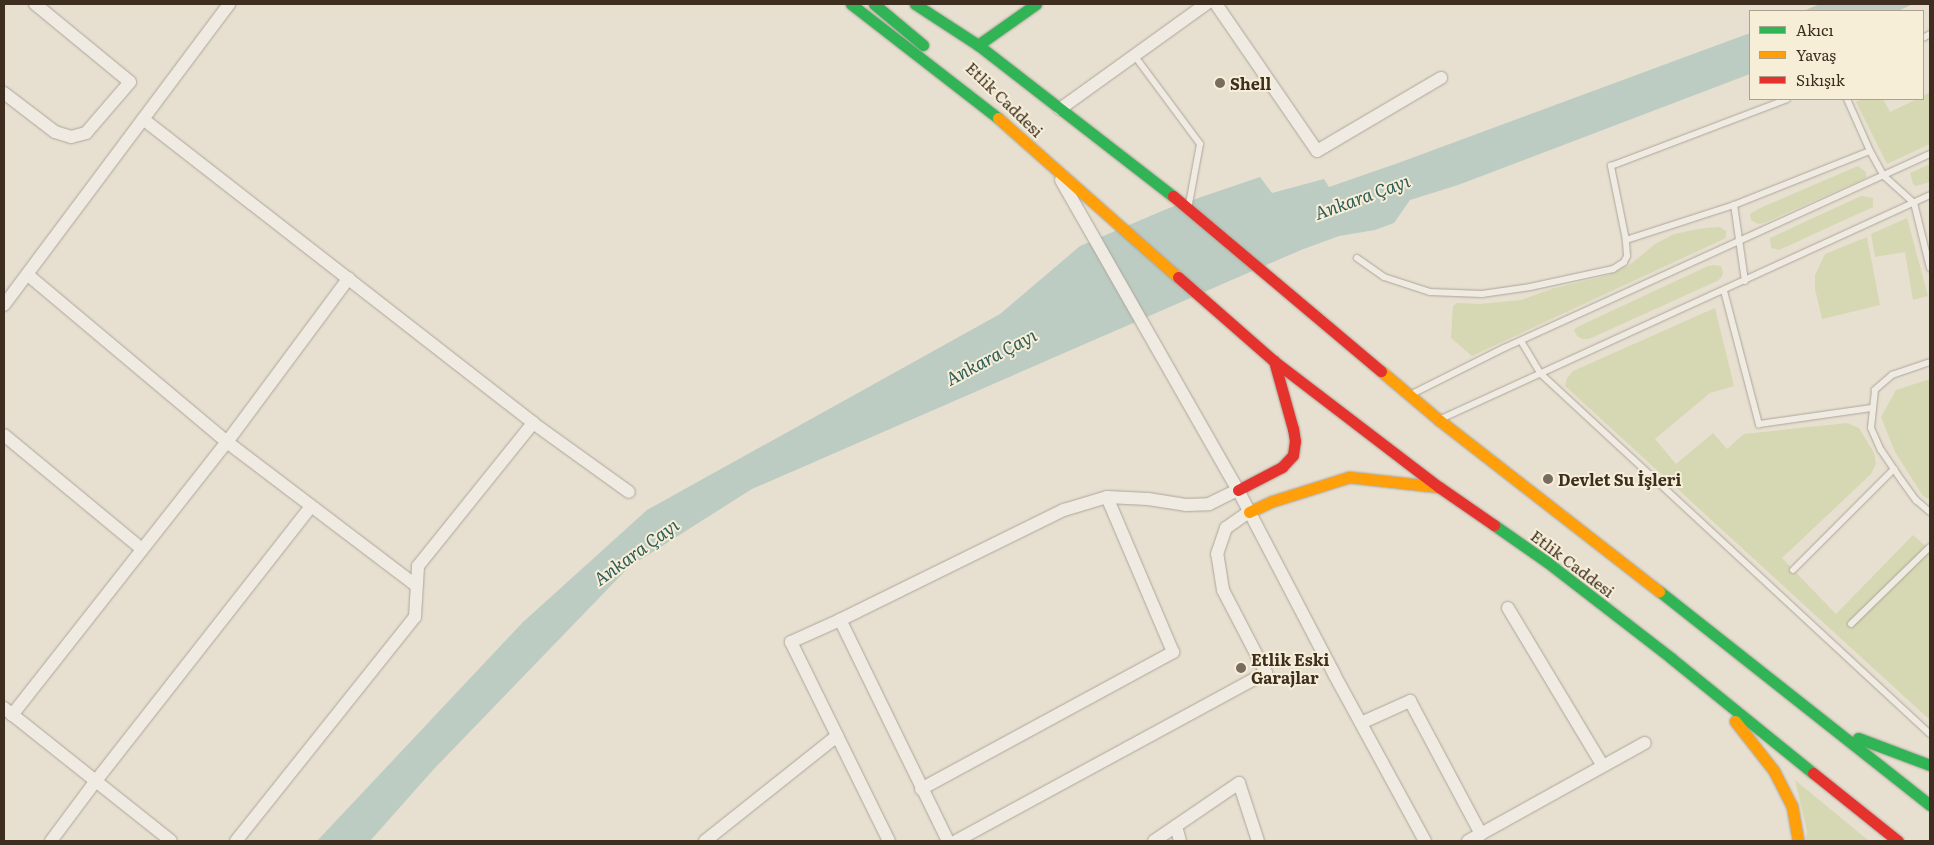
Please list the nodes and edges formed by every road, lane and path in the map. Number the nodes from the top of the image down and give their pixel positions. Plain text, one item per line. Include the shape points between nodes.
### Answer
1 (35, 4) edge
2 (229, 4) edge
3 (851, 4) edge
4 (874, 4) edge
5 (915, 4) edge
6 (937, 4) edge
7 (1036, 4) edge
8 (1206, 4) edge
9 (1216, 4) edge
10 (978, 46) junction
11 (1134, 54) junction
12 (1441, 78) dead end
13 (4, 93) edge
14 (1785, 100) edge
15 (1847, 100) edge
16 (1060, 109) junction
17 (998, 118) junction
18 (143, 119) junction
19 (1870, 151) junction
20 (1930, 154) edge
21 (1052, 166) junction
22 (1884, 176) junction
23 (1930, 195) edge
24 (1914, 203) junction
25 (1734, 205) junction
26 (1189, 208) junction
27 (1626, 240) junction
28 (1738, 242) junction
29 (1357, 258) dead end
30 (1930, 268) edge
31 (28, 275) junction
32 (349, 278) junction
33 (1745, 281) junction
34 (1724, 290) junction
35 (4, 305) edge
36 (1521, 341) junction
37 (1274, 361) junction
38 (1930, 362) edge
39 (1541, 374) junction
40 (1410, 396) junction
41 (1872, 408) junction
42 (1439, 420) junction
43 (533, 423) junction
44 (4, 435) edge
45 (228, 442) junction
46 (1894, 469) junction
47 (1439, 487) junction
48 (1238, 490) junction
49 (629, 492) dead end
50 (1107, 497) junction
51 (311, 506) junction
52 (1249, 512) junction
53 (1930, 512) edge
54 (1930, 547) edge
55 (142, 549) junction
56 (1793, 570) dead end
57 (417, 586) junction
58 (1508, 608) dead end
59 (840, 620) junction
60 (1850, 624) dead end
61 (1712, 692) junction
62 (8, 712) edge
63 (1361, 724) junction
64 (1835, 728) junction
65 (1930, 734) edge
66 (837, 736) junction
67 (1645, 743) dead end
68 (1930, 765) edge
69 (1603, 766) junction
70 (95, 782) junction
71 (921, 789) junction
72 (1930, 805) edge
73 (1176, 826) junction
74 (1481, 834) junction
75 (51, 841) edge
76 (171, 841) edge
77 (236, 841) edge
78 (705, 841) edge
79 (888, 841) edge
80 (948, 841) edge
81 (956, 841) edge
82 (1154, 841) edge
83 (1180, 841) edge
84 (1258, 841) edge
85 (1425, 841) edge
86 (1468, 841) edge
87 (1798, 841) edge
88 (1898, 841) edge

1 - 13 street via 130,82 86,133 71,136 55,132
2 - 18 street
3 - 17 main road
4 - 17 main road, Etlik Caddesi via 944,63
5 - 10 main road, Etlik Caddesi
6 - 10 main road
7 - 10 main road
8 - 11 street
9 - 12 street via 1317,151
10 - 16 main road, Etlik Caddesi
11 - 16 street
11 - 26 lane via 1200,144
14 - 27 lane via 1611,166
15 - 19 lane
16 - 26 main road, Etlik Caddesi
17 - 21 main road, Etlik Caddesi
18 - 31 street
18 - 32 street
19 - 22 lane
19 - 25 lane
20 - 22 lane
21 - 37 main road, Etlik Caddesi
21 - 48 street
22 - 24 lane
22 - 28 lane
23 - 24 lane
24 - 30 lane
24 - 33 lane
25 - 27 lane
25 - 28 lane
26 - 40 main road, Etlik Caddesi
27 - 29 lane via 1627,256 1613,269 1482,294 1430,292 1384,277
28 - 33 lane
28 - 36 lane
31 - 35 street
31 - 45 street
32 - 43 street
32 - 45 street
33 - 34 lane
34 - 39 lane
34 - 41 lane via 1759,424
36 - 39 lane
36 - 40 lane
37 - 47 main road, Etlik Caddesi
37 - 48 main road via 1294,435 1293,455 1274,472
38 - 41 lane via 1892,375 1875,390
39 - 42 lane
39 - 65 lane
40 - 42 main road, Etlik Caddesi
41 - 46 lane via 1871,428
42 - 64 main road, Etlik Caddesi
43 - 49 street
43 - 57 street via 418,566
44 - 55 street
45 - 51 street
45 - 55 street
46 - 53 lane via 1916,500
46 - 56 lane
47 - 52 main road via 1349,477
47 - 61 main road, Etlik Caddesi via 1547,562
48 - 50 street via 1209,504 1186,505
48 - 52 street
50 - 59 street via 1064,510
50 - 71 street via 1173,652
51 - 57 street
51 - 70 street
52 - 63 street
52 - 81 street via 1226,528 1217,554 1223,590 1266,673
54 - 60 lane
55 - 62 street
57 - 77 street via 415,617
58 - 69 street
59 - 66 street via 791,642
59 - 71 street
61 - 87 main road via 1774,771 1792,806
61 - 88 main road, Etlik Caddesi
62 - 70 street
63 - 74 street via 1410,701
63 - 85 street
64 - 68 main road
64 - 72 main road, Etlik Caddesi
66 - 78 street
66 - 79 street
67 - 69 street
69 - 74 street
70 - 75 street
70 - 76 street
71 - 80 street
73 - 82 street
73 - 83 street
73 - 84 street via 1239,783
74 - 86 street

